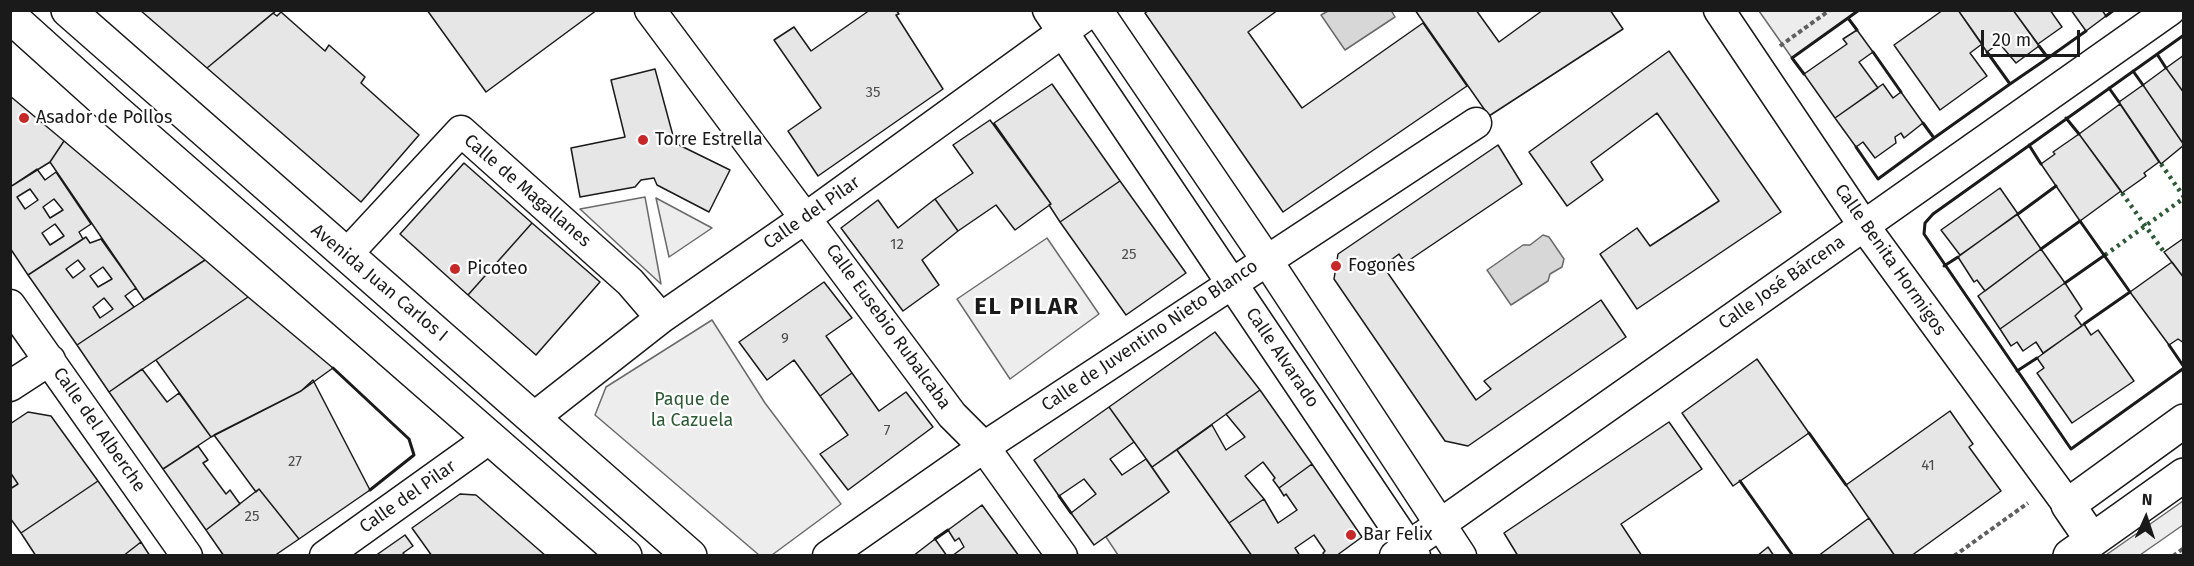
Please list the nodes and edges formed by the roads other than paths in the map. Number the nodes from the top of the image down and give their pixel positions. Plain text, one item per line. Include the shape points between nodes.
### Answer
1 (68, 10) edge
2 (650, 10) edge
3 (1095, 10) edge
4 (1719, 10) edge
5 (2170, 10) edge
6 (1056, 22) edge
7 (16, 29) edge
8 (1476, 123) dead end
9 (807, 217) junction
10 (1864, 226) junction
11 (346, 255) junction
12 (1266, 259) junction
13 (1231, 282) junction
14 (10, 305) edge
15 (661, 318) junction
16 (50, 360) junction
17 (10, 386) edge
18 (532, 418) junction
19 (2184, 421) edge
20 (490, 438) junction
21 (984, 447) junction
22 (2184, 475) edge
23 (2068, 505) junction
24 (1440, 523) junction
25 (2081, 548) edge
26 (1406, 552) edge
27 (187, 555) edge
28 (325, 555) edge
29 (625, 555) edge
30 (690, 555) edge
31 (828, 555) edge
32 (1062, 555) edge
33 (1461, 555) edge

1 - 11 street, Avenida Juan Carlos I
2 - 9 street, Calle Eusebio Rubalcaba
3 - 6 street, Calle del Pilar
3 - 12 street
4 - 10 street, Calle Benita Hormigos
5 - 10 street, Calle José Bárcena
6 - 9 street, Calle del Pilar
6 - 13 street, Calle Alvarado
7 - 20 street
8 - 12 street, Calle de Juventino Nieto Blanco
9 - 15 street, Calle del Pilar
9 - 21 street, Calle Eusebio Rubalcaba via 952,415
10 - 23 street, Calle Benita Hormigos
10 - 24 street, Calle José Bárcena
11 - 15 street, Calle de Magallanes via 461,131 630,282
11 - 18 street, Avenida Juan Carlos I
12 - 13 street, Calle de Juventino Nieto Blanco
12 - 24 street
13 - 21 street, Calle de Juventino Nieto Blanco
13 - 26 street, Calle Alvarado
14 - 16 street, Calle del Alberche
15 - 18 street, Calle del Pilar
16 - 17 street
16 - 27 street, Calle del Alberche
18 - 30 street, Avenida Juan Carlos I
19 - 23 street
20 - 28 street, Calle del Pilar
20 - 29 street
21 - 31 street, Calle de Juventino Nieto Blanco
21 - 32 street, Calle Eusebio Rubalcaba
22 - 25 street
23 - 25 street
24 - 26 street, Calle José Bárcena
24 - 33 street

